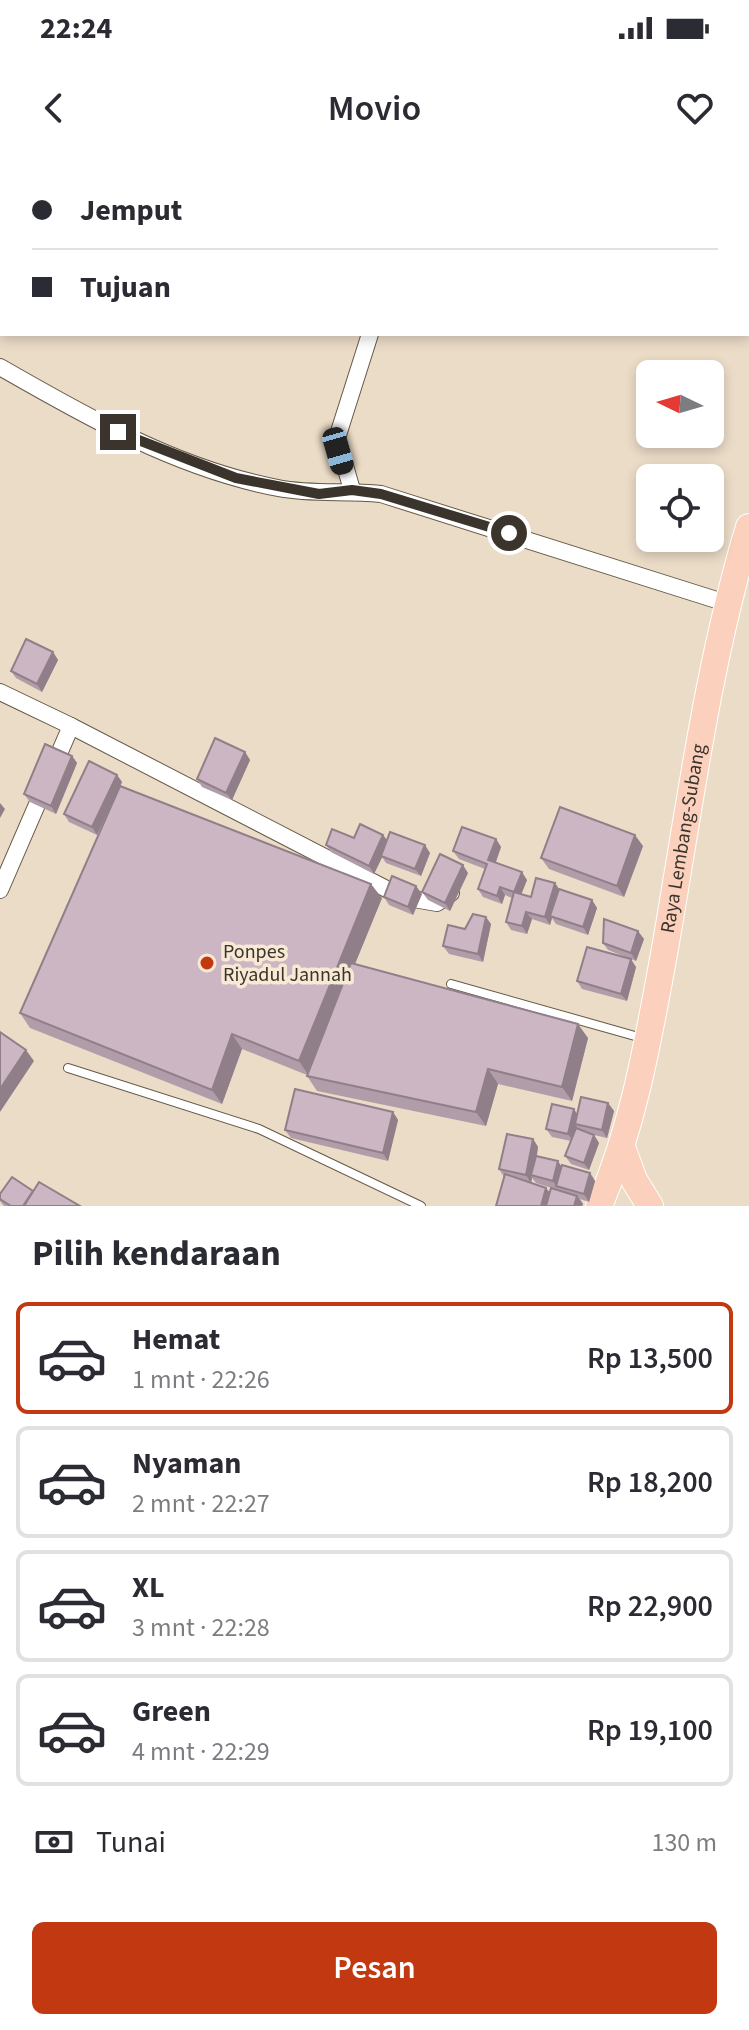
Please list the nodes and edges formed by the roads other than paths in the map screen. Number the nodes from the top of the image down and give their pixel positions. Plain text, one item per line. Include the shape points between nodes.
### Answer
1 (369, 336) edge
2 (0, 367) edge
3 (352, 490) junction
4 (749, 527) edge
5 (726, 603) junction
6 (0, 692) edge
7 (71, 726) junction
8 (465, 876) edge
9 (0, 890) edge
10 (451, 984) dead end
11 (648, 1040) junction
12 (68, 1068) dead end
13 (623, 1150) junction
14 (421, 1206) edge
15 (599, 1206) edge
16 (650, 1206) edge

1 - 3 street via 337,438
2 - 3 street via 95,423 236,478 319,494
3 - 5 street via 381,494
4 - 5 main road, Raya Lembang-Subang
5 - 11 main road, Raya Lembang-Subang
6 - 7 street
7 - 8 street via 402,897 437,903
7 - 9 street
10 - 11 lane
11 - 13 main road, Raya Lembang-Subang
12 - 14 lane via 259,1129
13 - 15 main road, Raya Lembang-Subang
13 - 16 main road

